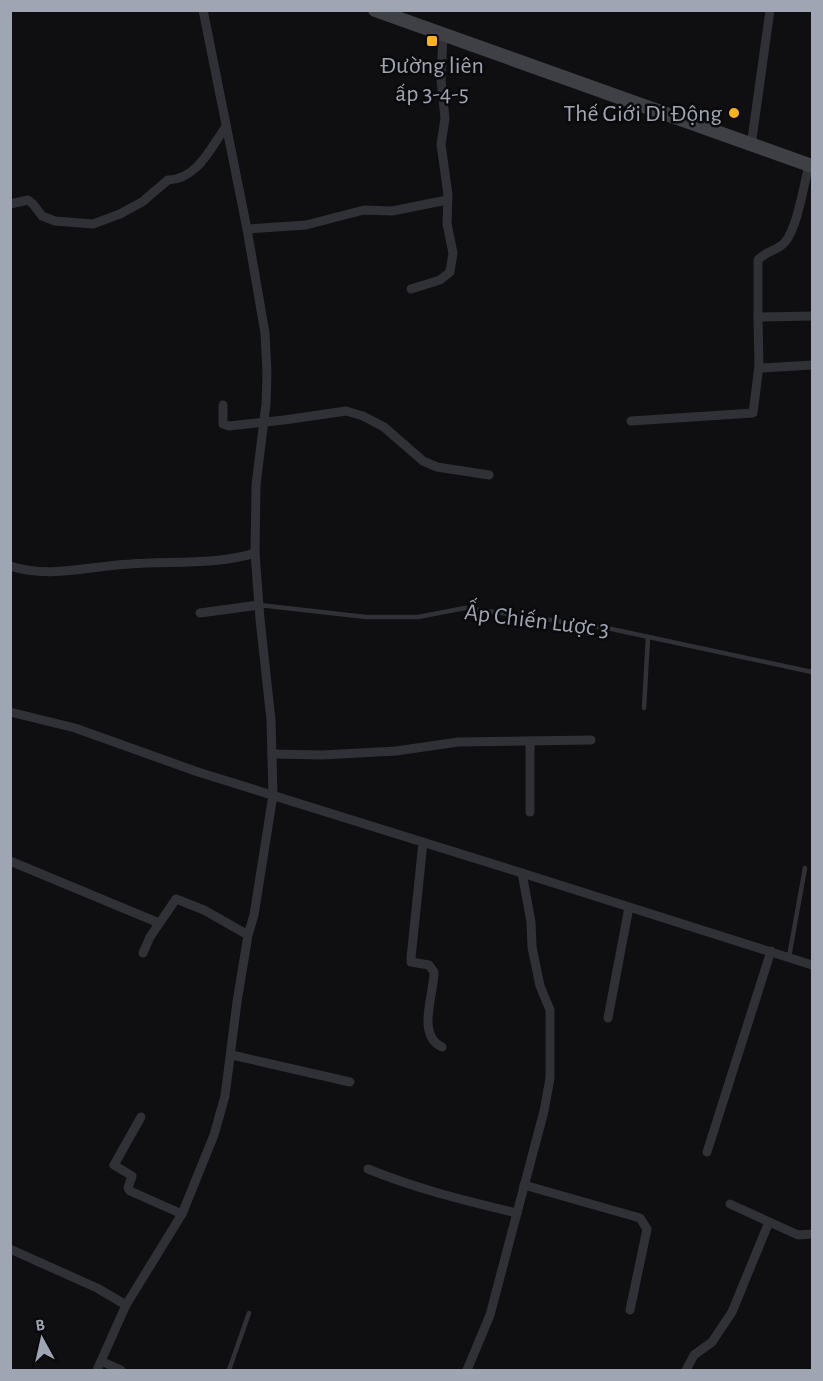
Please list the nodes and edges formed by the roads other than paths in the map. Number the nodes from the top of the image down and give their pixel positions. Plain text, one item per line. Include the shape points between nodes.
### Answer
1 (203, 10) edge
2 (770, 10) edge
3 (377, 11) edge
4 (443, 35) junction
5 (225, 128) junction
6 (751, 146) junction
7 (811, 166) edge
8 (447, 200) junction
9 (10, 204) edge
10 (247, 229) junction
11 (411, 288) dead end
12 (813, 316) edge
13 (758, 317) junction
14 (813, 365) edge
15 (759, 366) junction
16 (223, 405) dead end
17 (263, 421) junction
18 (631, 421) dead end
19 (489, 475) dead end
20 (255, 553) junction
21 (10, 566) edge
22 (259, 605) junction
23 (200, 613) dead end
24 (648, 637) junction
25 (813, 672) edge
26 (644, 708) dead end
27 (10, 712) edge
28 (591, 740) dead end
29 (530, 741) junction
30 (272, 754) junction
31 (273, 795) junction
32 (530, 812) dead end
33 (423, 842) junction
34 (10, 861) edge
35 (805, 868) dead end
36 (522, 873) junction
37 (629, 907) junction
38 (159, 924) junction
39 (248, 935) junction
40 (771, 951) junction
41 (143, 953) dead end
42 (789, 957) junction
43 (813, 965) edge
44 (608, 1018) dead end
45 (442, 1047) dead end
46 (232, 1055) junction
47 (350, 1082) dead end
48 (141, 1117) dead end
49 (706, 1152) dead end
50 (369, 1169) dead end
51 (524, 1185) junction
52 (730, 1203) dead end
53 (517, 1213) junction
54 (182, 1214) junction
55 (769, 1222) junction
56 (812, 1233) edge
57 (10, 1250) edge
58 (126, 1305) junction
59 (630, 1310) dead end
60 (249, 1313) dead end
61 (101, 1361) junction
62 (97, 1371) edge
63 (121, 1371) edge
64 (229, 1371) edge
65 (467, 1371) edge
66 (686, 1371) edge

1 - 5 street
2 - 6 street
3 - 4 main road
4 - 6 main road
4 - 8 street via 441,80 445,119 441,144
5 - 9 street via 195,170 177,180 168,180 142,202 93,224 55,221 42,216 27,200
5 - 10 street
6 - 7 main road
7 - 13 street via 787,241 758,260
8 - 10 street via 392,211 364,210 306,225
8 - 11 street via 453,253 450,272 440,280
10 - 17 street via 265,333
12 - 13 street
13 - 15 street
14 - 15 street
15 - 18 street via 753,413
16 - 17 street via 223,424
17 - 19 street via 346,411 384,427 423,461 436,467
17 - 20 street via 256,484
20 - 21 street via 213,560 46,572
20 - 22 street
22 - 23 street
22 - 24 lane, Ấp Chiến Lược 3 via 366,617 418,616 465,608
22 - 30 street
24 - 25 lane, Ấp Chiến Lược 3
24 - 26 lane
27 - 31 street via 75,728
28 - 29 street
29 - 30 street via 458,742 396,751 322,755
29 - 32 street
30 - 31 street
31 - 33 street
31 - 39 street
33 - 36 street
33 - 45 street via 411,962 429,965 434,972 428,1032 435,1044
34 - 38 street
35 - 42 lane
36 - 37 street
36 - 51 street via 532,947 551,1027 550,1078
37 - 40 street
37 - 44 street
38 - 39 street via 176,899
38 - 41 street
39 - 46 street
40 - 42 street
40 - 49 street
42 - 43 street
46 - 47 street
46 - 54 street via 214,1135
48 - 54 street via 114,1166 132,1176 130,1191
50 - 53 street via 399,1182
51 - 53 street
51 - 59 street via 640,1218 645,1223
52 - 55 street
53 - 65 street via 490,1315
54 - 58 street
55 - 56 street via 798,1235
55 - 66 street via 732,1312 712,1342 694,1355
57 - 58 street
58 - 61 street
60 - 64 lane
61 - 62 street
61 - 63 street

